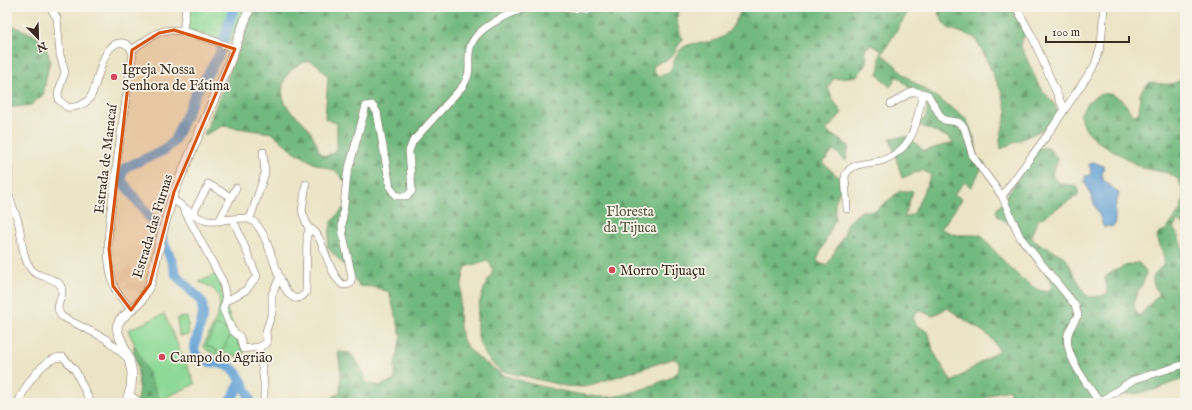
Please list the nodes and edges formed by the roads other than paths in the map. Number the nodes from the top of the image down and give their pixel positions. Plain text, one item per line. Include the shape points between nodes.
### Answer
1 (50, 7) edge
2 (186, 7) edge
3 (250, 7) edge
4 (527, 7) edge
5 (565, 7) edge
6 (605, 7) edge
7 (1016, 7) edge
8 (1104, 7) edge
9 (183, 32) junction
10 (231, 47) junction
11 (132, 50) junction
12 (923, 93) junction
13 (892, 104) dead end
14 (1064, 110) junction
15 (263, 152) dead end
16 (7, 162) edge
17 (306, 184) dead end
18 (236, 188) dead end
19 (1002, 196) junction
20 (232, 197) junction
21 (172, 200) junction
22 (182, 206) junction
23 (847, 209) dead end
24 (193, 213) junction
25 (233, 219) junction
26 (250, 219) junction
27 (219, 221) junction
28 (309, 230) junction
29 (280, 277) junction
30 (226, 301) junction
31 (132, 310) junction
32 (259, 347) junction
33 (129, 359) junction
34 (1185, 364) edge
35 (128, 399) edge
36 (264, 402) edge
37 (18, 403) edge
38 (91, 403) edge
39 (140, 403) edge
40 (1099, 403) edge

1 - 11 street, Estrada de Maracaí via 57,18 60,55 65,72 58,92 59,100 67,107 79,106 92,96 110,48 122,43
2 - 9 street
3 - 10 main road, Estrada das Furnas
4 - 28 street via 490,24 473,42 470,48 469,77 413,141 409,152 412,191 407,196 396,196 390,186 377,112 372,105 366,106 348,175 342,226 352,277 350,284 343,285 339,282 328,264 320,238 316,232
5 - 6 street via 580,10
7 - 14 street via 1032,36
8 - 14 street via 1099,55
9 - 10 street
9 - 11 street via 168,30 159,33
10 - 21 main road, Estrada das Furnas
11 - 31 street, Estrada de Maracaí via 120,132 109,249 116,293
12 - 13 street via 913,91
12 - 19 street via 929,96 944,120 958,122 964,127 973,157
12 - 23 street via 914,130 904,146 884,160 857,165 847,172
14 - 19 street
15 - 26 street via 265,173
16 - 33 street via 9,196 31,269 37,275 54,280 61,287 58,309 61,316 106,339
17 - 28 street via 302,211
18 - 20 street
19 - 40 street via 1020,237 1075,305 1078,315 1068,334 1067,344 1070,356
20 - 24 street via 207,186
20 - 27 street
21 - 22 street
21 - 31 main road, Estrada das Furnas via 150,284 141,301
22 - 24 street
22 - 30 street via 219,273
24 - 27 street via 207,221
25 - 26 street
25 - 27 street
25 - 30 street via 257,276 246,290
26 - 29 street via 254,220 260,229
28 - 29 street via 306,235 304,295 298,298 291,297
29 - 32 street via 272,294 272,313 266,330 267,343
30 - 32 street via 224,309 232,330 240,337 243,349
31 - 33 main road, Estrada das Furnas via 120,320 117,329
32 - 36 street
33 - 35 main road, Estrada das Furnas via 132,373
34 - 40 street via 1133,380
35 - 39 street
37 - 38 street via 35,375 55,357 63,357 75,370

